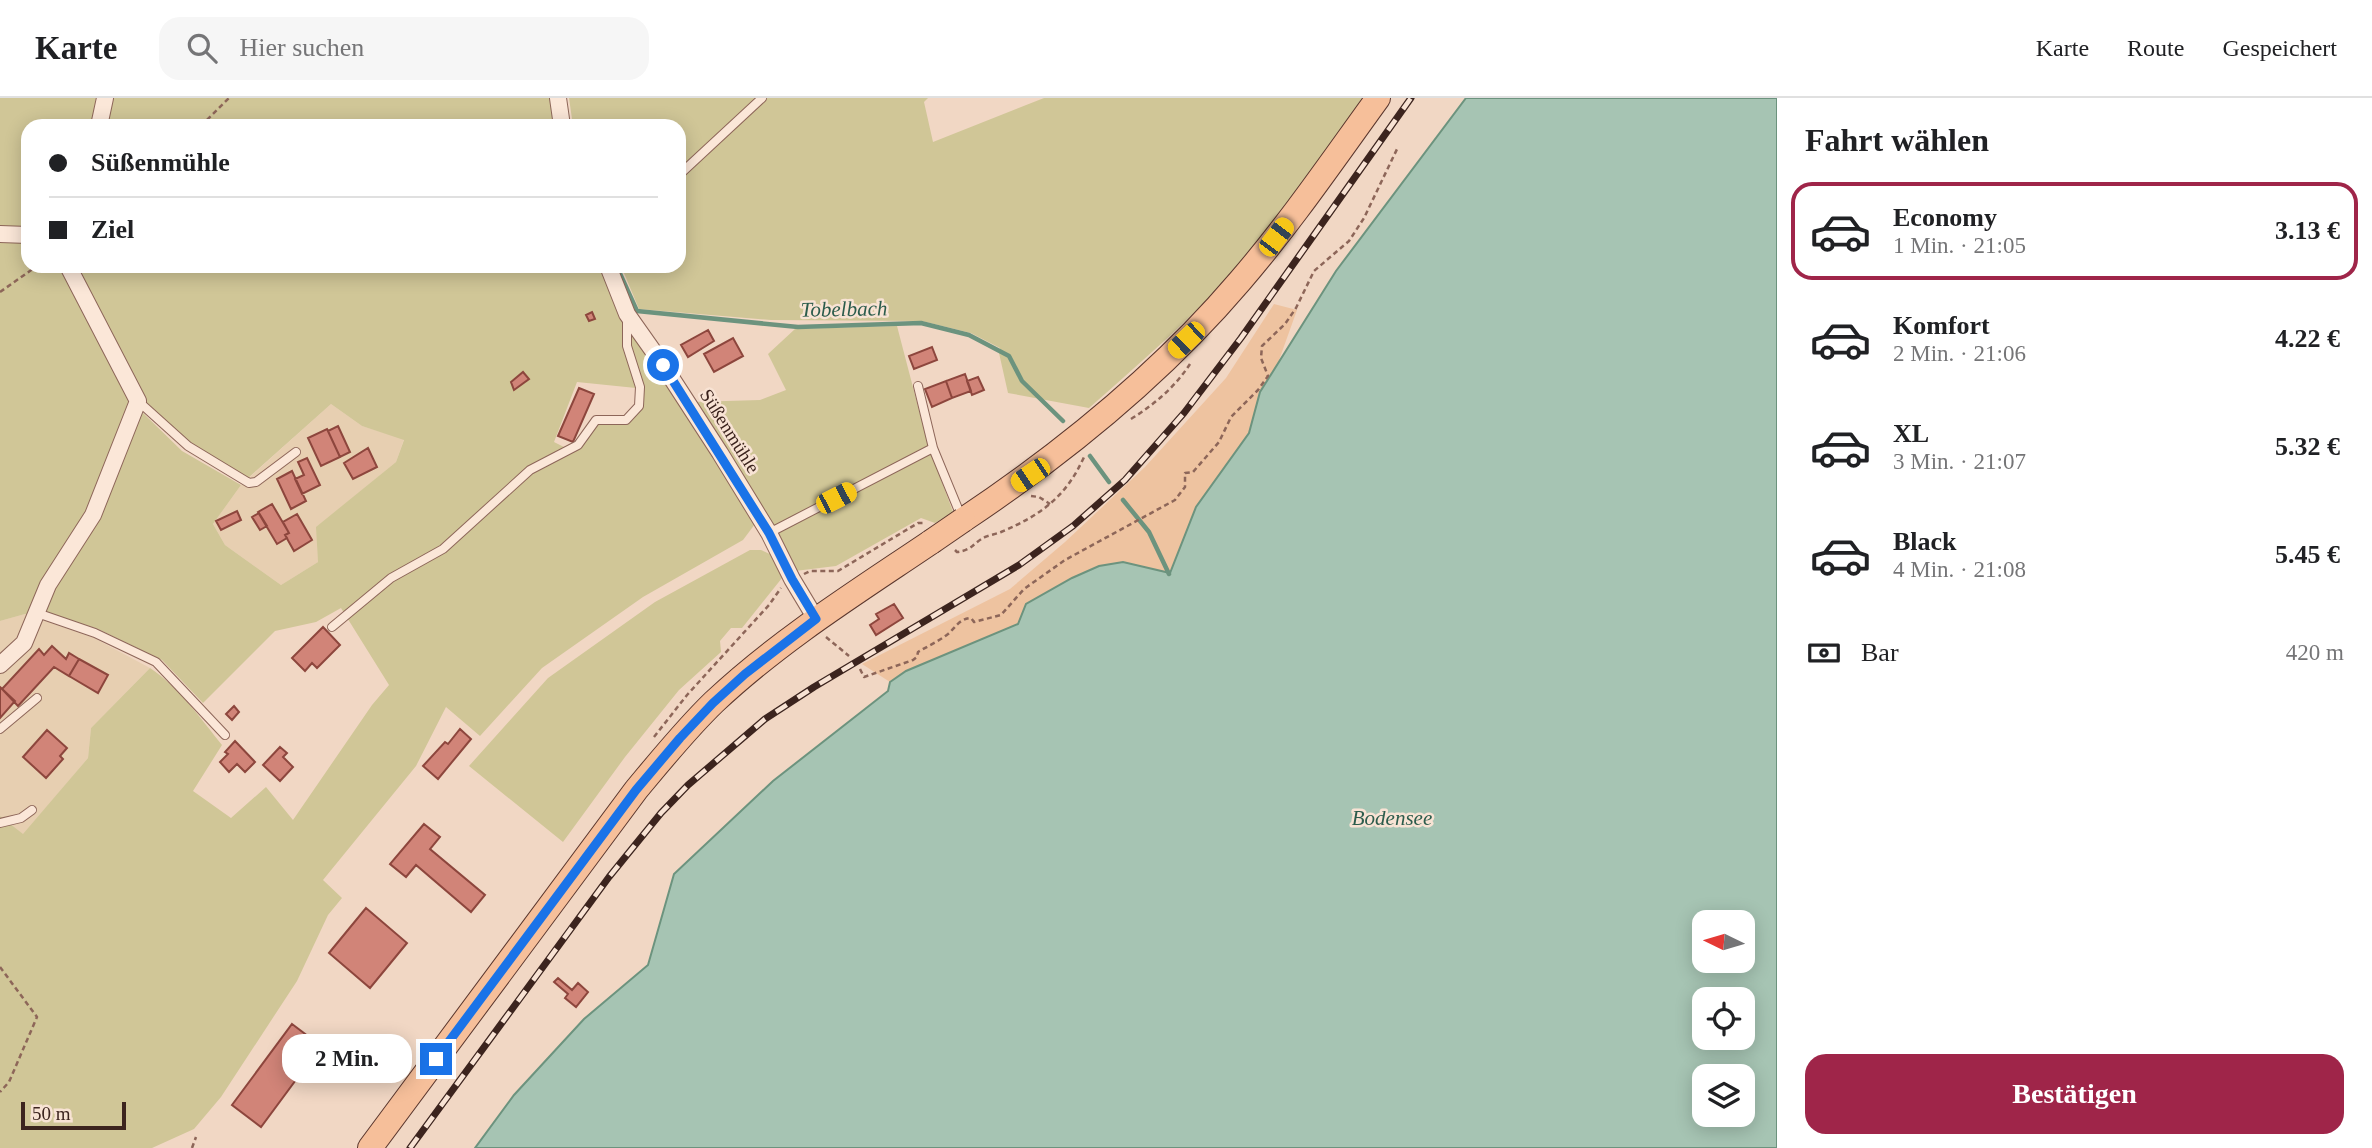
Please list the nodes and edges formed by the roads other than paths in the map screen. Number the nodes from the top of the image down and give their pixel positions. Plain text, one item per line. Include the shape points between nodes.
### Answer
1 (105, 98) edge
2 (558, 98) edge
3 (762, 98) edge
4 (1378, 98) edge
5 (100, 119) edge
6 (561, 119) edge
7 (686, 169) edge
8 (0, 234) edge
9 (21, 235) edge
10 (72, 273) edge
11 (611, 273) edge
12 (627, 314) junction
13 (918, 386) dead end
14 (138, 401) junction
15 (933, 448) junction
16 (296, 452) dead end
17 (963, 520) junction
18 (769, 533) junction
19 (37, 613) junction
20 (816, 619) junction
21 (332, 627) dead end
22 (0, 665) edge
23 (37, 698) dead end
24 (0, 729) edge
25 (225, 735) dead end
26 (32, 810) dead end
27 (0, 823) edge
28 (370, 1148) edge

1 - 5 street
2 - 6 street
3 - 7 lane
4 - 17 main road via 1276,237 1186,340 1030,475
8 - 9 street
10 - 14 street
11 - 12 street, Süßenmühle
12 - 18 street, Süßenmühle
12 - 21 lane via 627,346 640,387 639,406 626,419 596,420 578,445 530,470 443,549 391,578
13 - 15 lane
14 - 16 lane via 188,446 249,483
14 - 19 street via 93,514 48,585
15 - 17 lane
15 - 18 lane
17 - 20 main road, bridge via 931,533
18 - 20 street, Süßenmühle
19 - 22 street via 24,643
19 - 25 lane via 95,633 156,662
20 - 28 main road via 713,703 636,790
23 - 24 lane
26 - 27 lane

